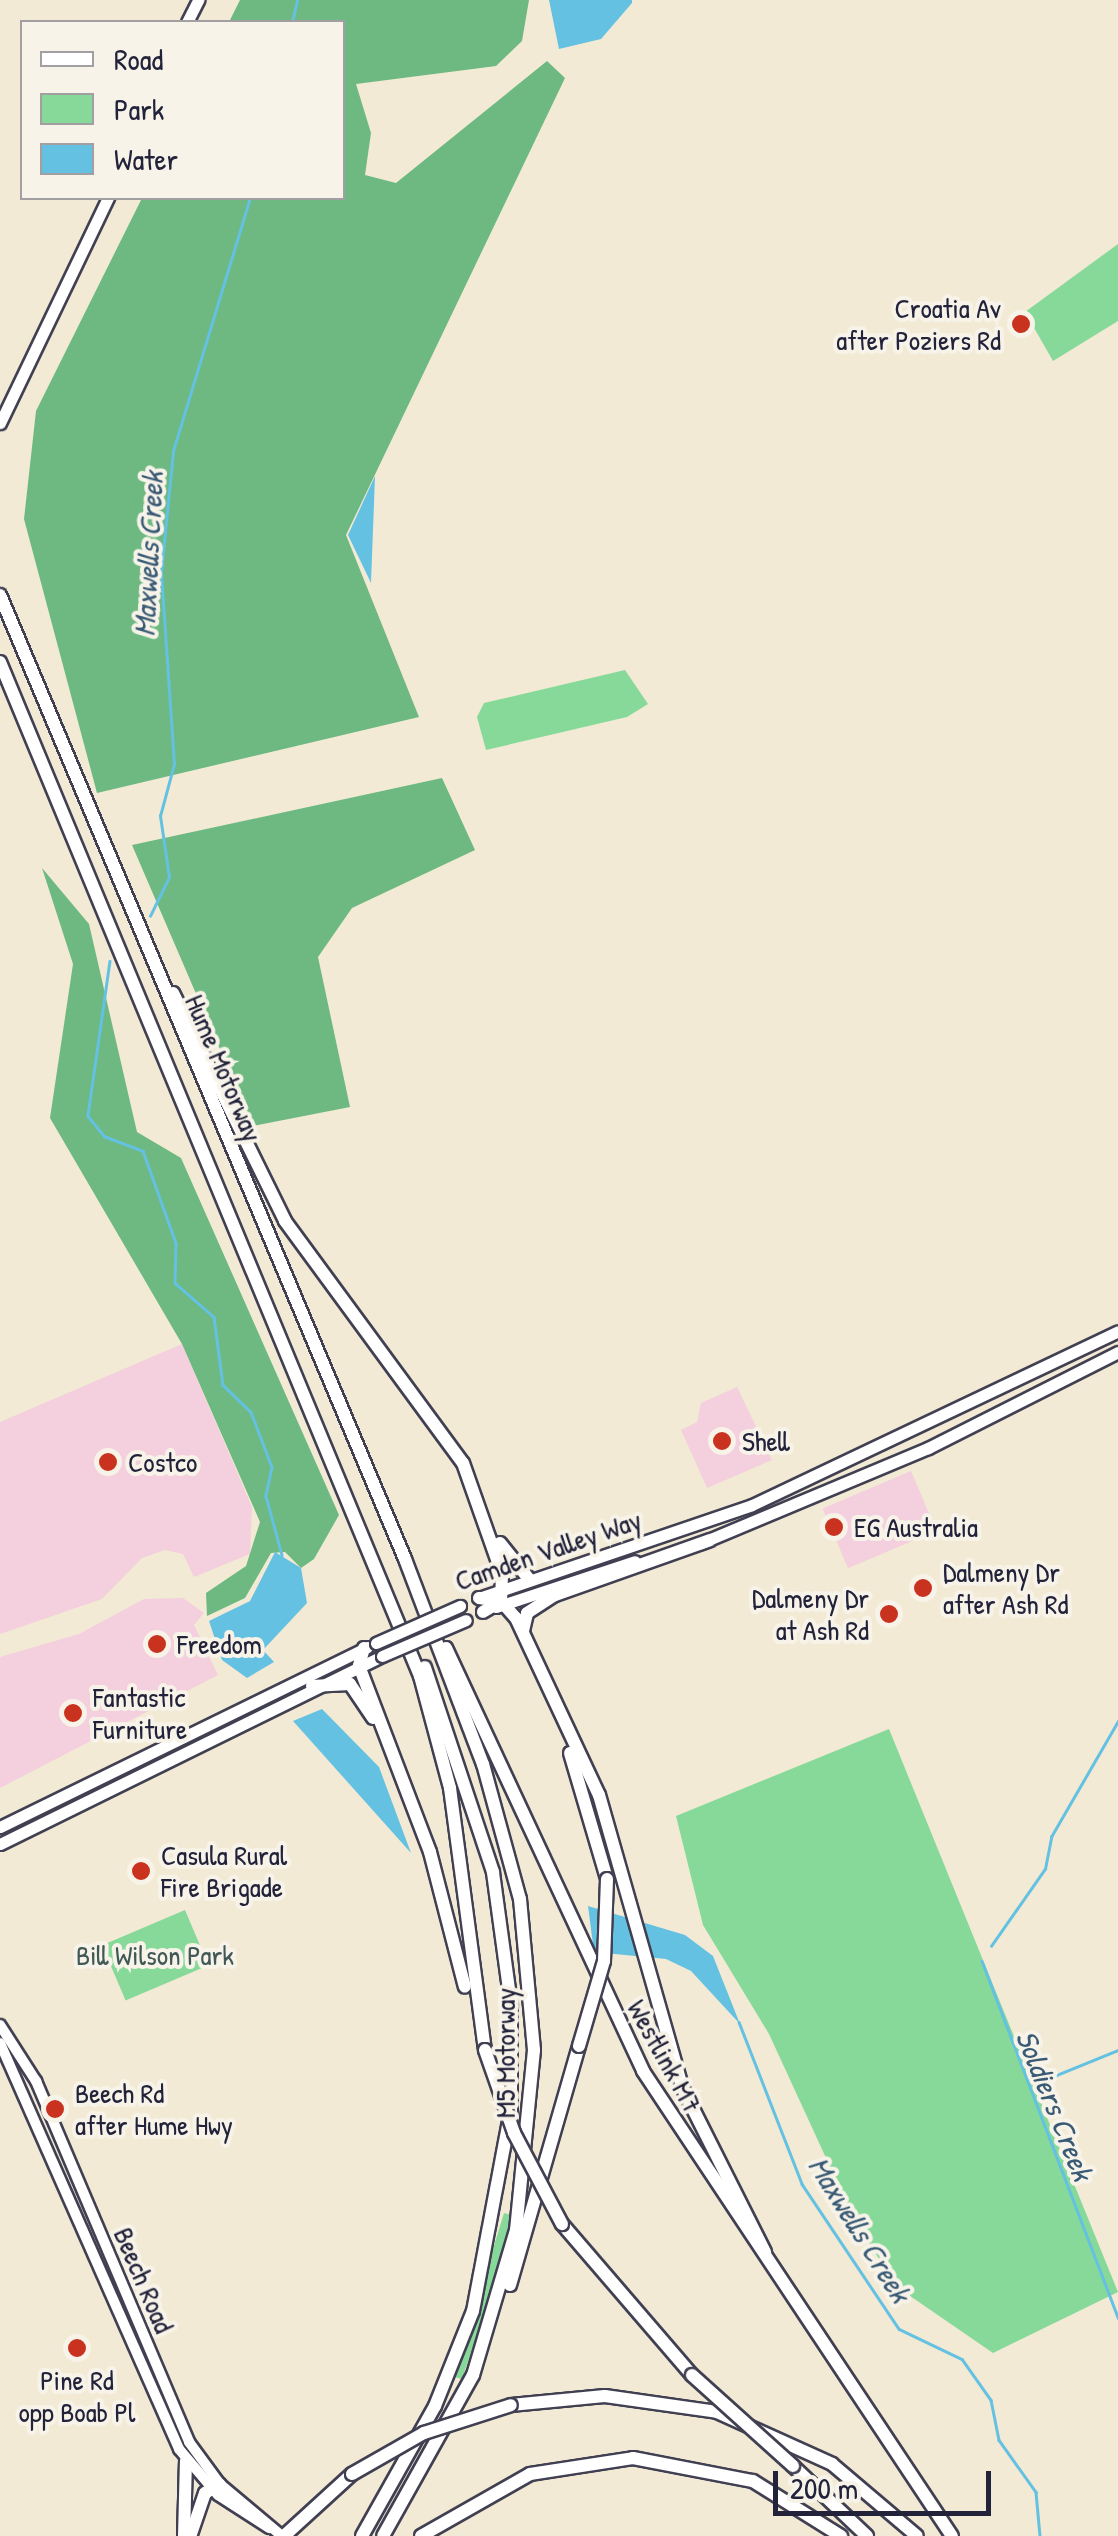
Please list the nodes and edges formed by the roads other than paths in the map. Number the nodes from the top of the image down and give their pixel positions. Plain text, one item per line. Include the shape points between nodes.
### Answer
1 (107, 200) edge
2 (0, 423) edge
3 (0, 595) edge
4 (0, 662) edge
5 (151, 956) junction
6 (1118, 1331) edge
7 (1118, 1352) edge
8 (489, 1523) junction
9 (710, 1540) junction
10 (406, 1559) junction
11 (528, 1578) junction
12 (390, 1595) junction
13 (503, 1597) junction
14 (480, 1598) joint
15 (483, 1612) joint
16 (523, 1633) junction
17 (370, 1645) junction
18 (359, 1666) junction
19 (312, 1686) junction
20 (569, 1740) junction
21 (393, 1756) junction
22 (0, 1828) edge
23 (0, 1844) edge
24 (0, 2025) edge
25 (478, 2028) junction
26 (0, 2043) edge
27 (485, 2342) junction
28 (857, 2393) junction
29 (186, 2461) junction
30 (215, 2486) junction
31 (280, 2534) edge
32 (187, 2536) edge
33 (362, 2536) edge
34 (384, 2536) edge
35 (421, 2536) edge
36 (842, 2536) edge
37 (867, 2536) edge
38 (916, 2536) edge
39 (952, 2536) edge

1 - 2 main road
3 - 5 highway, Hume Motorway
4 - 12 highway, Hume Motorway
5 - 8 highway via 285,1221 442,1427
5 - 10 highway, Hume Motorway
6 - 11 main road, Camden Valley Way via 752,1506
7 - 9 main road, Camden Valley Way via 928,1448
8 - 11 highway
8 - 13 highway
9 - 13 main road, Camden Valley Way
9 - 16 highway via 555,1595 527,1613
10 - 27 highway, M5 Motorway via 497,1809 528,1957 530,2142
10 - 28 highway, Westlink M7 via 621,2032 738,2226
11 - 13 main road, Camden Valley Way
12 - 25 highway via 442,1748
12 - 33 highway, M5 Motorway via 480,1818 506,1951 513,2069 504,2178 473,2312 435,2406
13 - 14 highway
13 - 15 highway
13 - 16 highway
14 - 17 main road, Camden Valley Way, bridge
15 - 18 main road, Camden Valley Way, bridge
16 - 20 highway
17 - 18 highway
17 - 22 main road, Camden Valley Way
18 - 19 main road, Camden Valley Way
18 - 21 highway
19 - 21 highway via 355,1688
19 - 23 main road, Camden Valley Way
20 - 27 highway, bridge via 606,1880 604,1961
20 - 28 highway via 634,1897 652,1986 722,2179
21 - 25 highway via 434,1862
24 - 30 main road, Beech Road via 36,2081 182,2428
25 - 37 highway, bridge via 514,2133 562,2224 692,2375
26 - 29 main road, Beech Road
27 - 34 highway, M5 Motorway via 439,2446
28 - 39 highway, Westlink M7
29 - 30 main road, Beech Road
29 - 32 highway
30 - 31 main road, Beech Road
30 - 32 highway
31 - 38 highway, bridge via 352,2474 424,2433 511,2405 605,2396 717,2412 832,2464
35 - 36 highway via 530,2474 633,2458 753,2482

